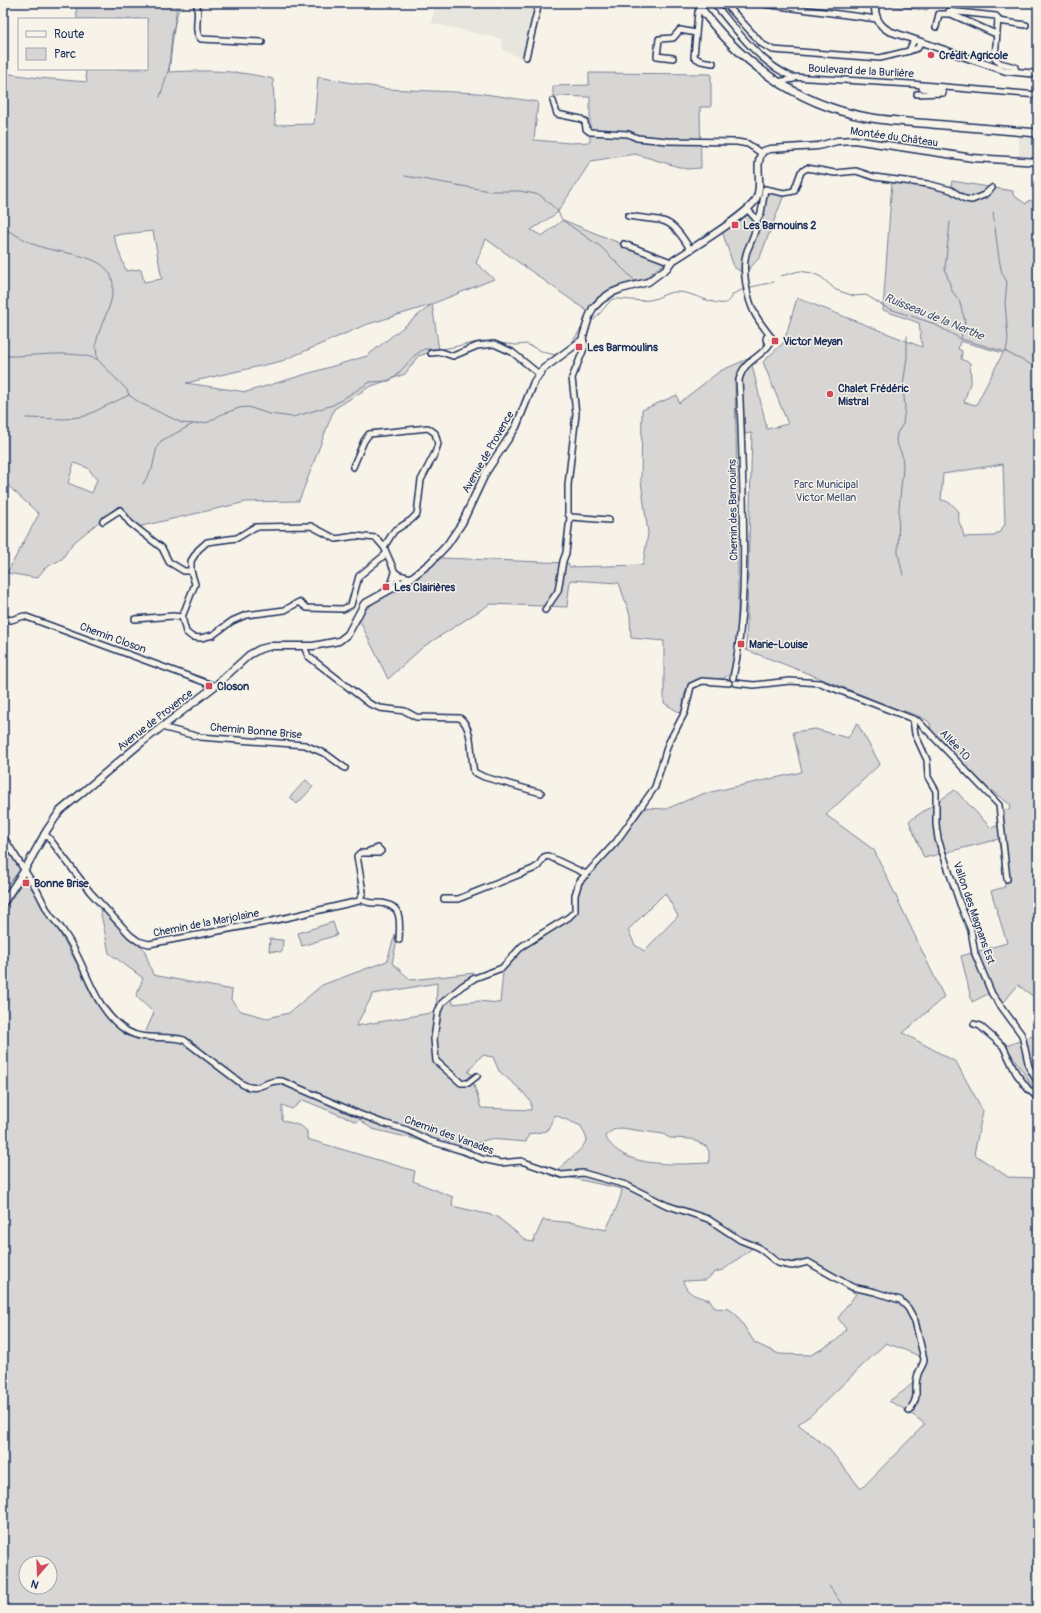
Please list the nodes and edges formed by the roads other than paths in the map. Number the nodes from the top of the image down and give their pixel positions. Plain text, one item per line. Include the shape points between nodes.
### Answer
1 (196, 3) edge
2 (539, 3) edge
3 (697, 3) edge
4 (714, 3) edge
5 (725, 3) edge
6 (755, 3) edge
7 (875, 3) edge
8 (950, 11) dead end
9 (698, 12) dead end
10 (877, 20) junction
11 (998, 22) junction
12 (1026, 25) dead end
13 (936, 27) dead end
14 (696, 33) junction
15 (996, 34) junction
16 (917, 41) junction
17 (262, 42) dead end
18 (526, 58) dead end
19 (673, 58) dead end
20 (713, 63) dead end
21 (1016, 72) junction
22 (1038, 74) edge
23 (799, 78) junction
24 (776, 82) junction
25 (922, 85) junction
26 (916, 94) dead end
27 (1038, 95) edge
28 (553, 101) dead end
29 (1038, 133) edge
30 (762, 153) junction
31 (1038, 162) edge
32 (992, 188) dead end
33 (748, 210) junction
34 (628, 216) dead end
35 (758, 220) junction
36 (624, 244) dead end
37 (690, 249) junction
38 (671, 262) junction
39 (583, 338) junction
40 (431, 353) dead end
41 (539, 374) junction
42 (352, 467) dead end
43 (570, 517) junction
44 (609, 520) dead end
45 (103, 521) dead end
46 (384, 547) junction
47 (386, 554) junction
48 (191, 571) junction
49 (395, 572) junction
50 (411, 578) junction
51 (400, 584) junction
52 (384, 592) junction
53 (545, 610) dead end
54 (182, 617) junction
55 (3, 618) edge
56 (135, 619) dead end
57 (304, 646) junction
58 (732, 681) junction
59 (215, 686) junction
60 (913, 719) junction
61 (161, 727) junction
62 (344, 768) dead end
63 (541, 793) dead end
64 (44, 834) junction
65 (3, 836) edge
66 (368, 853) dead end
67 (24, 871) junction
68 (586, 874) junction
69 (1007, 879) dead end
70 (444, 899) dead end
71 (361, 900) junction
72 (3, 903) edge
73 (399, 940) dead end
74 (974, 1024) dead end
75 (477, 1076) dead end
76 (1038, 1082) edge
77 (1038, 1098) edge
78 (909, 1411) dead end

1 - 17 street via 197,34 201,39
2 - 18 street
3 - 24 main road via 722,35
4 - 23 street, Boulevard de la Burlière via 769,64 779,72 792,78
5 - 16 street via 762,44 773,50 880,58 918,48
6 - 10 street
7 - 10 street
8 - 11 street via 995,16
9 - 14 street
10 - 16 street via 889,31
11 - 12 street
11 - 15 street
13 - 15 street via 939,14 951,14
14 - 19 street via 680,30 673,38 659,39 657,56
14 - 20 street via 694,57
15 - 21 street via 995,58 1015,67
16 - 21 street via 976,62
21 - 22 street
23 - 24 street
23 - 25 street, Boulevard de la Burlière
24 - 29 main road via 819,104 866,117
25 - 26 street via 922,88 942,91 944,94
25 - 27 street, Boulevard de la Burlière
28 - 30 street via 557,114 581,119 590,132 628,134 636,138 659,140 737,142 748,144
30 - 31 street, Montée du Château via 770,149 818,146 837,140 854,140 973,158
30 - 33 street via 758,162 759,190 756,200
32 - 35 street, Chemin des Barnouins via 981,197 972,200 965,199 951,190 928,184 874,178 856,171 836,173 807,168 800,175 794,192 784,193 765,189
33 - 35 street
33 - 37 street
34 - 37 street via 668,222 674,226
35 - 58 street, Chemin des Barnouins via 744,263 744,273 755,314 769,339 762,351 741,370 739,380 744,570 738,654
36 - 38 street
37 - 38 street
38 - 39 street via 648,282 621,289 601,300 589,317
39 - 41 street, Avenue de Provence
39 - 43 street via 585,346 572,378 576,414 568,485
40 - 41 street via 441,352 453,356 477,346 494,344 512,352
41 - 50 street, Avenue de Provence via 516,427 486,472 462,523 447,545
42 - 46 street via 369,434 428,428 436,433 438,444 421,480 418,514 394,531
43 - 44 street
43 - 53 street via 558,591
45 - 48 street via 120,510 130,523 162,548 169,562 184,571
46 - 47 street
46 - 48 street via 376,538 355,536 336,539 311,526 255,527 237,538 207,542 192,558
47 - 49 street
47 - 54 street via 359,576 351,605 343,609 307,608 299,602 285,610 246,615 213,635 201,638 192,637 186,632
48 - 54 street via 195,584
49 - 50 street via 399,576
49 - 51 street
49 - 52 street via 392,582
50 - 51 street, Avenue de Provence
51 - 52 street, Avenue de Provence
52 - 57 street, Avenue de Provence via 364,604 348,634 339,641
54 - 56 street
55 - 59 street, Chemin Closon via 10,620 24,616
57 - 59 street, Avenue de Provence via 272,646 260,649 249,655
57 - 63 street via 308,656 370,704 380,708 396,709 416,717 460,718 465,723 471,741 474,772
58 - 60 street, Allée 10 via 754,685 790,681 820,683
58 - 68 street via 702,681 691,686 685,712 668,744 651,794 616,842
59 - 61 street, Avenue de Provence
60 - 69 street, Allée 10 via 922,724 939,745 999,805
60 - 76 street, Vallon des Magnans Est via 915,734 927,760 928,777 936,791 938,839 971,930 975,954 992,994 1022,1035 1029,1067
61 - 62 street, Chemin Bonne Brise via 200,737 305,745 326,754
61 - 64 street, Avenue de Provence via 60,811
64 - 67 street, Avenue de Provence
64 - 71 street, Chemin de la Marjolaine via 90,892 130,935 144,943 265,922
65 - 67 street, Chemin des Vanades
66 - 71 street via 360,853 357,856 363,892
67 - 72 street, Avenue de Provence
67 - 78 street, Chemin des Vanades via 66,935 96,996 127,1031 143,1037 184,1040 246,1086 254,1088 273,1081 282,1081 383,1124 407,1130 482,1159 500,1163 521,1161 560,1174 583,1174 626,1185 666,1205 708,1219 740,1240 758,1247 778,1263 792,1266 808,1262 852,1287 900,1300 908,1308 914,1321 924,1359 917,1376 917,1395
68 - 70 street via 548,856 544,857 538,866 458,900
68 - 75 street via 579,882 575,895 575,911 569,918 522,946 502,968 475,978 440,1005 434,1039 436,1061 461,1083 468,1083
71 - 73 street via 368,903 390,904 396,909 399,914
74 - 77 street via 980,1026 1003,1046 1016,1073

